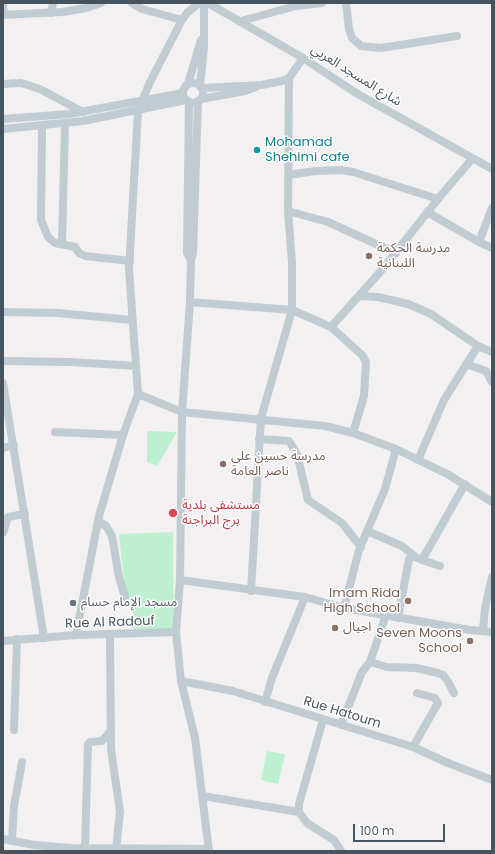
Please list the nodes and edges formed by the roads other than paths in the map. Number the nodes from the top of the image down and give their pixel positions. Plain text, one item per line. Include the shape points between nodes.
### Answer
1 (4, 3) edge
2 (53, 3) edge
3 (101, 3) edge
4 (132, 3) edge
5 (199, 3) edge
6 (204, 3) edge
7 (208, 3) edge
8 (322, 3) edge
9 (346, 3) edge
10 (296, 4) edge
11 (51, 13) junction
12 (3, 15) edge
13 (182, 20) junction
14 (242, 21) junction
15 (203, 26) junction
16 (457, 36) dead end
17 (303, 58) junction
18 (289, 78) junction
19 (3, 84) edge
20 (188, 84) junction
21 (262, 85) junction
22 (201, 87) junction
23 (186, 98) junction
24 (200, 100) junction
25 (141, 101) junction
26 (138, 111) junction
27 (83, 112) junction
28 (3, 119) edge
29 (65, 124) junction
30 (42, 126) junction
31 (3, 129) edge
32 (472, 158) junction
33 (492, 169) edge
34 (289, 175) junction
35 (438, 199) junction
36 (492, 208) edge
37 (288, 211) junction
38 (427, 212) junction
39 (479, 242) junction
40 (62, 244) junction
41 (492, 248) edge
42 (396, 253) junction
43 (191, 260) junction
44 (130, 261) junction
45 (360, 296) junction
46 (190, 302) junction
47 (292, 310) junction
48 (3, 312) edge
49 (132, 320) junction
50 (331, 328) junction
51 (478, 346) junction
52 (492, 352) edge
53 (3, 361) edge
54 (466, 364) junction
55 (136, 366) junction
56 (492, 382) edge
57 (3, 383) edge
58 (138, 394) junction
59 (182, 412) junction
60 (261, 418) junction
61 (55, 432) dead end
62 (353, 433) junction
63 (123, 435) junction
64 (259, 439) junction
65 (14, 446) junction
66 (3, 448) edge
67 (396, 449) junction
68 (418, 460) junction
69 (465, 484) junction
70 (492, 502) edge
71 (25, 514) junction
72 (6, 517) edge
73 (98, 521) junction
74 (368, 531) junction
75 (3, 533) edge
76 (361, 547) junction
77 (413, 557) junction
78 (422, 560) junction
79 (440, 566) dead end
80 (492, 577) edge
81 (180, 580) junction
82 (251, 591) junction
83 (125, 597) dead end
84 (305, 597) junction
85 (344, 608) junction
86 (386, 615) junction
87 (398, 618) junction
88 (483, 631) junction
89 (176, 632) junction
90 (492, 632) edge
91 (110, 634) junction
92 (76, 635) junction
93 (44, 638) junction
94 (17, 639) junction
95 (3, 641) edge
96 (370, 662) junction
97 (181, 681) junction
98 (417, 693) dead end
99 (454, 693) dead end
100 (265, 702) junction
101 (323, 720) junction
102 (341, 725) junction
103 (14, 730) dead end
104 (111, 731) junction
105 (413, 747) junction
106 (22, 762) dead end
107 (492, 780) edge
108 (203, 796) junction
109 (299, 812) junction
110 (3, 839) edge
111 (12, 841) junction
112 (85, 848) junction
113 (116, 849) junction
114 (209, 850) edge
115 (341, 851) edge

1 - 12 street
2 - 11 street
3 - 11 street
4 - 13 street via 142,9
5 - 13 street
6 - 15 street
7 - 14 street, شارع المسجد العربي
8 - 10 street
9 - 16 street via 352,38 362,46 381,48
10 - 14 street
11 - 12 street
13 - 25 street
14 - 17 street, شارع المسجد العربي
15 - 20 street
15 - 22 street
17 - 18 street
17 - 32 street, شارع المسجد العربي via 356,93
18 - 21 street
18 - 34 street
19 - 27 street via 21,83 40,89
20 - 22 street via 196,83
20 - 23 street
21 - 22 street
21 - 24 street
22 - 24 street via 203,93
23 - 24 street
23 - 25 street
23 - 26 street
23 - 43 street via 187,253
24 - 43 street
25 - 26 street
25 - 27 street
26 - 29 street
26 - 44 street
27 - 28 street
29 - 30 street
29 - 40 street
30 - 31 street
30 - 40 street via 41,220 48,237
32 - 33 street, شارع المسجد العربي
32 - 35 street
34 - 35 street via 315,171 354,172
34 - 37 street
35 - 38 street
36 - 39 street
37 - 42 street via 328,222
37 - 47 street
38 - 39 street
38 - 42 street
39 - 41 street
40 - 44 street via 75,247 85,256
42 - 45 street
43 - 46 street
44 - 49 street
45 - 50 street
45 - 51 street via 408,304 431,314
46 - 47 street
46 - 59 street
47 - 50 street
47 - 60 street
48 - 49 street via 81,314
49 - 55 street
50 - 62 street via 362,355 366,362 364,396
51 - 52 street
51 - 54 street
53 - 55 street
54 - 56 street via 486,371
54 - 68 street via 438,413
55 - 58 street
57 - 65 street
58 - 59 street
58 - 63 street
59 - 60 street
59 - 81 street
60 - 62 street via 324,426
60 - 64 street
61 - 63 street
62 - 67 street
63 - 73 street
64 - 76 street via 289,442 297,454 308,500 342,523
64 - 82 street
65 - 66 street
65 - 71 street
67 - 68 street
67 - 74 street
68 - 69 street
69 - 70 street
69 - 78 street
71 - 72 street
71 - 93 street
72 - 75 street
73 - 83 street via 106,526 112,536
73 - 92 street
74 - 76 street
74 - 77 street via 402,546
76 - 85 street
77 - 78 street
77 - 87 street via 409,559
78 - 79 street
80 - 88 street
81 - 82 street
81 - 89 street
82 - 84 street
84 - 85 street
84 - 100 street via 272,678
85 - 86 street
86 - 87 street
86 - 96 street
87 - 88 street
88 - 90 street
89 - 91 street, Rue Al Radouf
89 - 97 street
91 - 92 street, Rue Al Radouf
91 - 104 street
92 - 93 street, Rue Al Radouf
93 - 94 street, Rue Al Radouf
94 - 95 street, Rue Al Radouf
94 - 103 street
96 - 99 street via 387,667 416,668 438,673 447,680
96 - 102 street via 362,672
97 - 100 street, Rue Hatoum via 233,691
97 - 108 street via 195,738
98 - 105 street via 435,698 438,703
100 - 101 street, Rue Hatoum
101 - 102 street, Rue Hatoum
101 - 109 street via 299,804
102 - 105 street, Rue Hatoum
104 - 112 street via 102,741 88,744
104 - 113 street via 120,812
105 - 107 street, Rue Hatoum
106 - 111 street via 14,806
108 - 109 street
108 - 114 street
109 - 115 street via 307,823 334,840
110 - 111 street
111 - 112 street via 41,846
112 - 113 street
113 - 114 street

